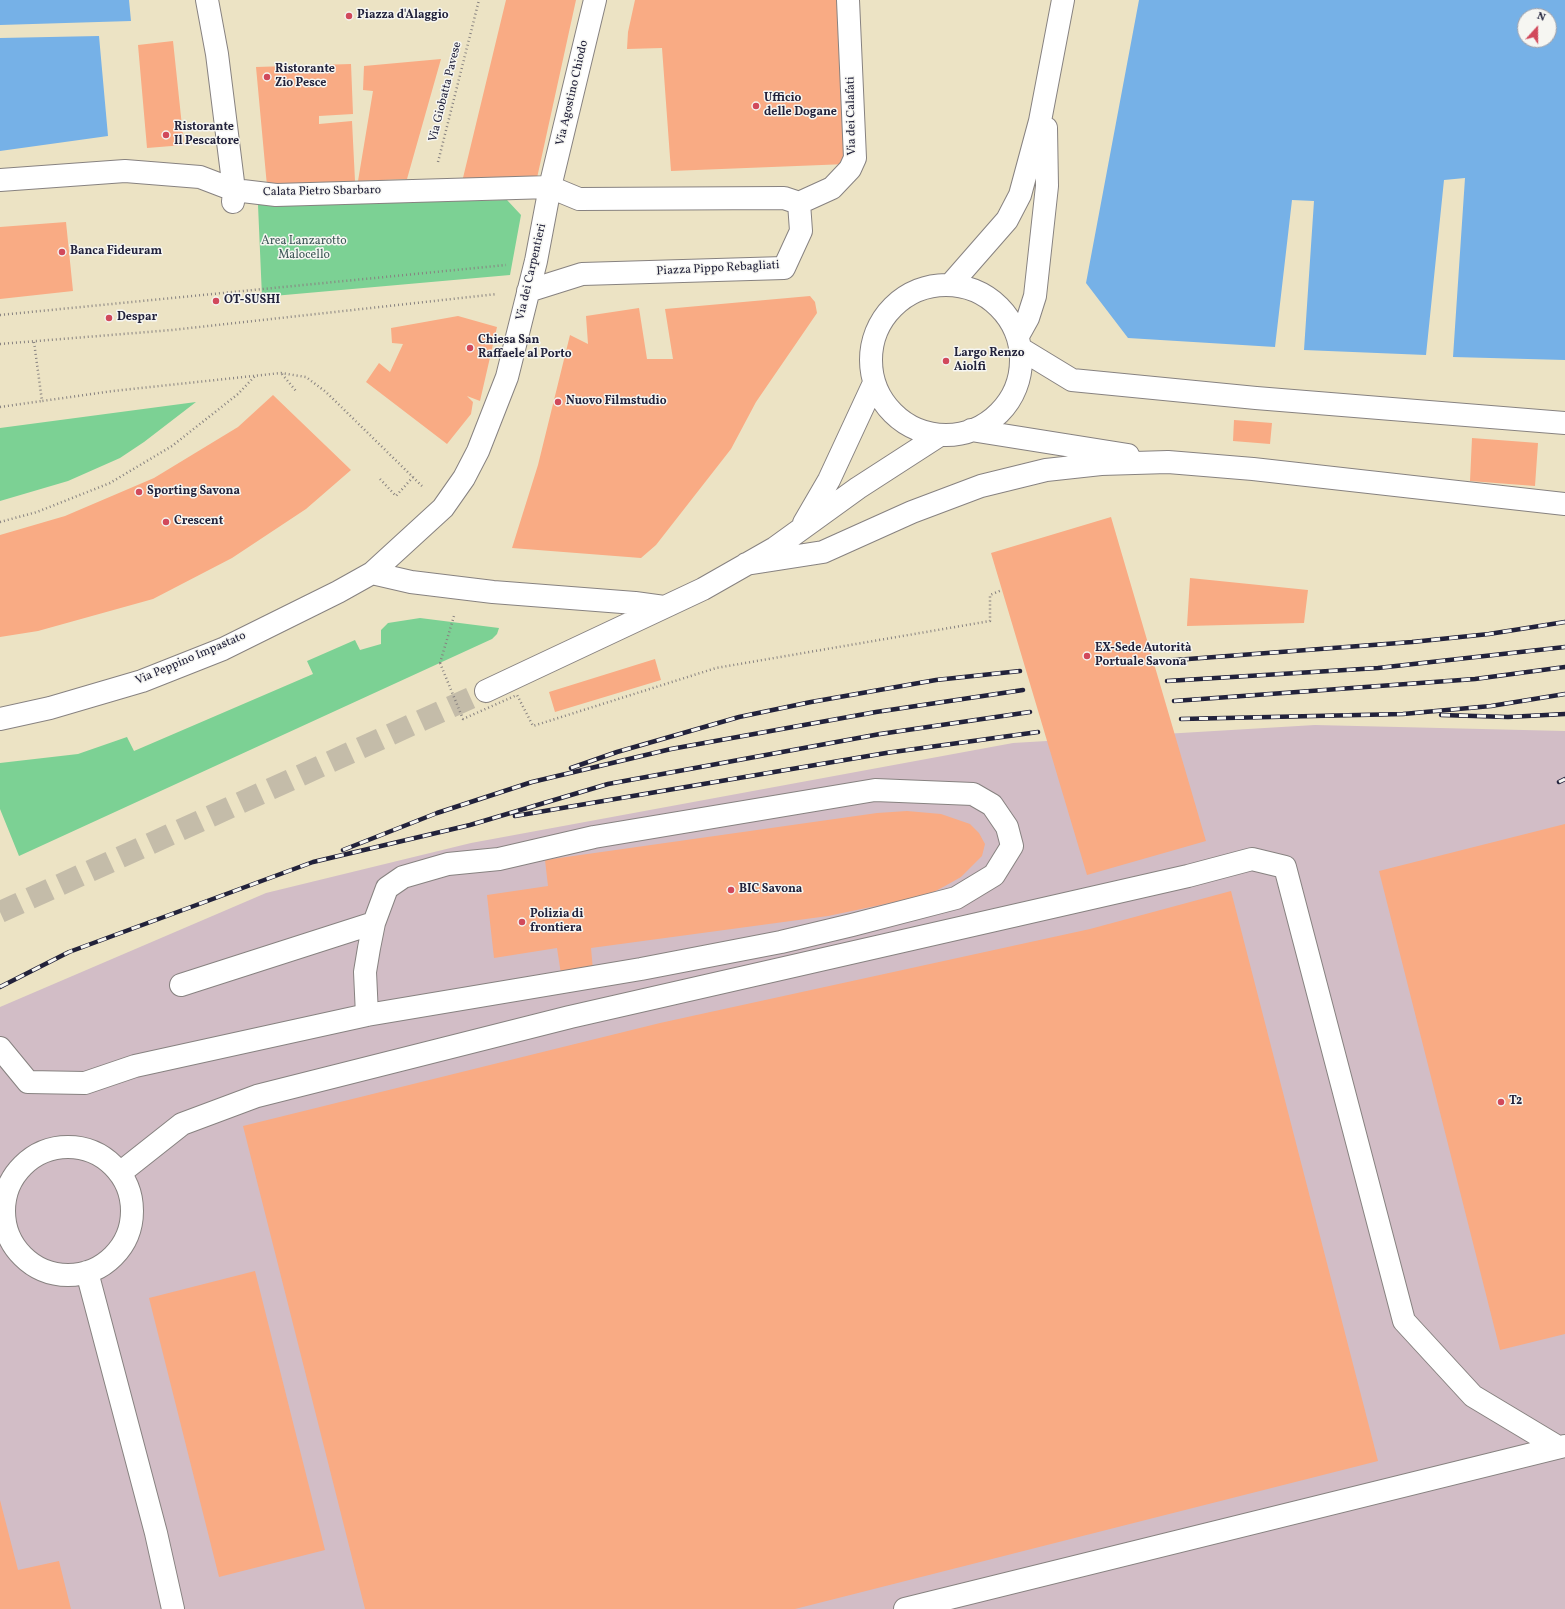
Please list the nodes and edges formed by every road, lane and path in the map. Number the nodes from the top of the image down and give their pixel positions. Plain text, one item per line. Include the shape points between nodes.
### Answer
1 (207, 0) edge
2 (479, 0) edge
3 (595, 0) edge
4 (848, 0) edge
5 (1063, 0) edge
6 (1045, 95) junction
7 (0, 180) edge
8 (550, 187) junction
9 (431, 189) junction
10 (233, 196) junction
11 (799, 203) junction
12 (536, 261) junction
13 (951, 284) junction
14 (528, 291) junction
15 (0, 316) edge
16 (34, 342) junction
17 (1019, 343) junction
18 (0, 344) edge
19 (281, 373) junction
20 (256, 376) junction
21 (874, 383) junction
22 (296, 391) dead end
23 (42, 401) junction
24 (0, 407) edge
25 (1565, 423) edge
26 (972, 430) junction
27 (940, 435) junction
28 (1168, 462) junction
29 (380, 479) dead end
30 (1565, 504) edge
31 (0, 522) edge
32 (800, 529) junction
33 (746, 564) junction
34 (372, 573) junction
35 (1002, 590) dead end
36 (664, 607) junction
37 (454, 616) dead end
38 (486, 691) tunnel mouth
39 (0, 719) edge
40 (374, 923) junction
41 (181, 985) dead end
42 (367, 1015) junction
43 (0, 1048) edge
44 (120, 1173) junction
45 (87, 1272) junction
46 (1562, 1447) edge
47 (173, 1609) edge
48 (905, 1609) edge

1 - 10 street via 217,54
2 - 9 path, Via Giobatta Pavese
3 - 8 street, Via Agostino Chiodo
4 - 11 street, Via dei Calafati via 855,158 850,169 832,188
5 - 6 street
6 - 13 street via 1020,195 1007,220
6 - 17 street via 1047,186 1035,296
7 - 10 street, Calata Pietro Sbarbaro via 125,171 200,177
8 - 9 street, Calata Pietro Sbarbaro
8 - 11 street via 579,199 784,198
8 - 12 street, Via dei Carpentieri
9 - 10 street, Calata Pietro Sbarbaro
11 - 14 street, Piazza Pippo Rebagliati via 801,231 784,268 582,274
12 - 14 street, Via dei Carpentieri
12 - 15 path
13 - 17 street via 980,292 994,300 1012,322
13 - 21 street via 922,288 909,294 887,313 873,336 870,354
14 - 16 path via 180,329
14 - 34 street, Via dei Carpentieri via 507,377 478,451 464,478 443,508
16 - 18 path
16 - 23 path
17 - 25 street via 1072,380
17 - 26 street via 1022,361 1017,387 1004,409 984,426
19 - 20 path
19 - 22 path
19 - 29 path via 306,377 413,477 396,496
20 - 23 path
20 - 31 path via 209,418 172,446 130,472 74,498
21 - 27 street via 889,409 899,418 912,427
21 - 32 street via 829,480
23 - 24 path
26 - 27 street via 957,435
26 - 28 street via 1095,448
27 - 32 street
28 - 30 street
28 - 33 street via 1101,464 1046,470 981,486 912,512 823,552
32 - 33 street via 775,548
33 - 36 street via 703,589
34 - 36 street via 410,582
34 - 39 street, Via Peppino Impastato via 223,649 142,681 50,708
35 - 37 path, bridge via 990,595 990,620 716,668 533,726 517,695 463,719 440,663
36 - 38 street
40 - 41 street
40 - 42 street via 365,972
40 - 42 street via 387,888 403,877 448,864 498,859 594,837 875,790 973,794 992,805 1007,827 1012,846 994,875 949,900 781,942 641,969
42 - 43 street via 135,1066 85,1083 28,1082
44 - 45 street via 129,1191 132,1211 129,1232 120,1250 105,1264
44 - 45 street via 105,1158 85,1149 63,1146 42,1152 24,1163 11,1180 4,1201 4,1222 12,1243 26,1259 44,1271 65,1275
44 - 46 street via 182,1124 257,1096 570,1017 1188,876 1252,859 1285,867 1404,1321 1473,1396
45 - 47 street via 156,1532
46 - 48 street

